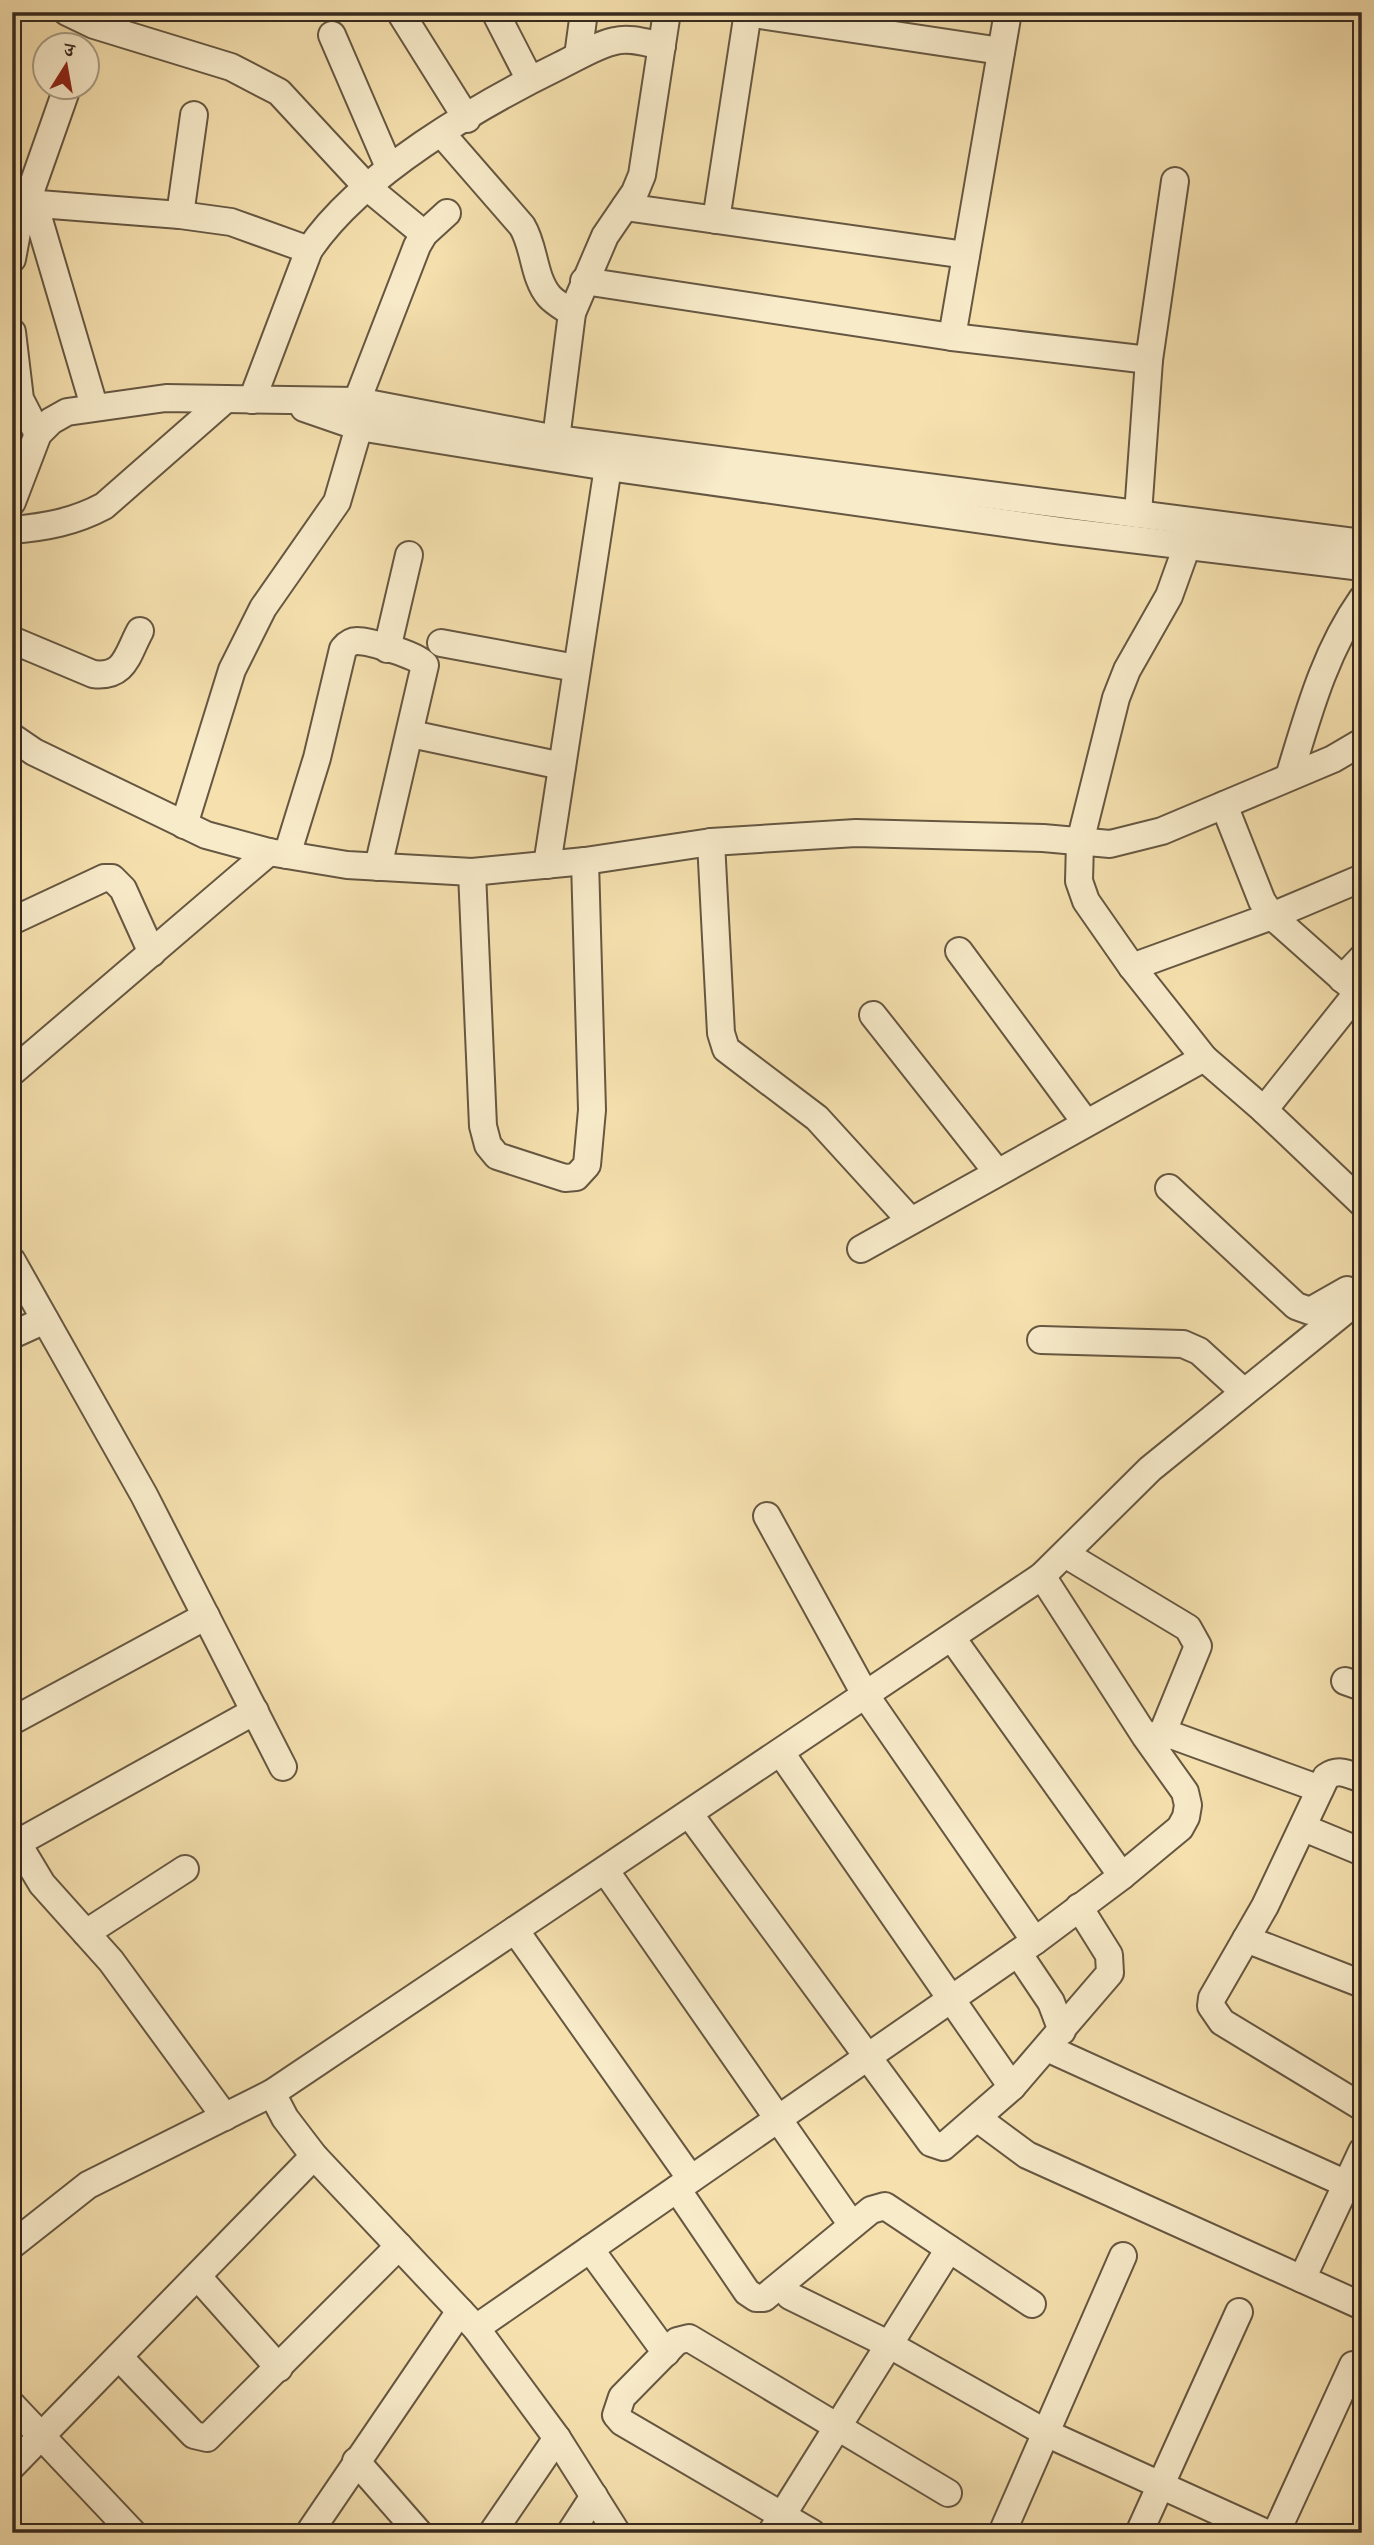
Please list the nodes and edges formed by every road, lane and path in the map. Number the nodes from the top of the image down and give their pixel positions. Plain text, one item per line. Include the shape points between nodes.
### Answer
1 (67, 12) edge
2 (400, 12) edge
3 (495, 12) edge
4 (583, 12) edge
5 (667, 12) edge
6 (1008, 12) edge
7 (748, 13) edge
8 (93, 28) edge
9 (332, 35) dead end
10 (662, 46) junction
11 (1001, 51) junction
12 (578, 57) junction
13 (530, 80) junction
14 (62, 102) edge
15 (194, 116) dead end
16 (467, 119) junction
17 (442, 134) junction
18 (389, 167) junction
19 (1175, 181) dead end
20 (367, 187) junction
21 (30, 203) junction
22 (625, 207) junction
23 (447, 213) dead end
24 (180, 215) junction
25 (716, 220) junction
26 (424, 234) junction
27 (309, 250) junction
28 (966, 255) junction
29 (12, 259) edge
30 (584, 281) junction
31 (572, 313) junction
32 (12, 332) edge
33 (953, 337) junction
34 (1149, 360) junction
35 (239, 400) junction
36 (94, 406) junction
37 (358, 414) junction
38 (38, 434) junction
39 (556, 439) junction
40 (608, 467) junction
41 (12, 502) edge
42 (1138, 514) junction
43 (12, 530) edge
44 (1362, 543) edge
45 (1187, 546) junction
46 (409, 555) dead end
47 (1362, 567) edge
48 (1362, 599) edge
49 (140, 631) dead end
50 (12, 640) edge
51 (442, 643) dead end
52 (387, 649) junction
53 (576, 668) junction
54 (411, 734) junction
55 (12, 737) edge
56 (1362, 742) edge
57 (562, 766) junction
58 (1289, 777) junction
59 (1224, 805) junction
60 (184, 825) junction
61 (711, 842) junction
62 (1080, 842) junction
63 (278, 853) junction
64 (585, 861) junction
65 (547, 865) junction
66 (378, 867) junction
67 (472, 872) junction
68 (1362, 878) edge
69 (1272, 916) junction
70 (12, 921) edge
71 (959, 951) dead end
72 (152, 953) junction
73 (1362, 958) edge
74 (1132, 967) junction
75 (1354, 989) edge
76 (873, 1014) dead end
77 (1204, 1058) junction
78 (12, 1072) edge
79 (1264, 1110) junction
80 (1086, 1123) junction
81 (997, 1172) junction
82 (1170, 1188) dead end
83 (1362, 1203) edge
84 (910, 1220) junction
85 (861, 1249) dead end
86 (12, 1261) edge
87 (1362, 1297) edge
88 (45, 1320) junction
89 (12, 1335) edge
90 (1041, 1340) dead end
91 (1244, 1392) junction
92 (767, 1517) dead end
93 (1065, 1554) junction
94 (1042, 1576) junction
95 (206, 1616) junction
96 (952, 1637) junction
97 (866, 1696) junction
98 (255, 1711) junction
99 (12, 1721) edge
100 (1153, 1735) junction
101 (781, 1753) junction
102 (283, 1767) dead end
103 (1362, 1779) edge
104 (1320, 1789) junction
105 (690, 1815) junction
106 (1304, 1828) junction
107 (14, 1841) edge
108 (1362, 1852) edge
109 (185, 1869) dead end
110 (605, 1870) junction
111 (1122, 1876) junction
112 (1079, 1908) junction
113 (515, 1930) junction
114 (86, 1933) junction
115 (1246, 1939) junction
116 (1027, 1947) junction
117 (1362, 1984) edge
118 (950, 2000) junction
119 (1055, 2039) junction
120 (868, 2057) junction
121 (1012, 2087) junction
122 (272, 2093) junction
123 (1362, 2107) edge
124 (225, 2117) junction
125 (978, 2118) junction
126 (781, 2119) junction
127 (1362, 2151) edge
128 (314, 2156) junction
129 (684, 2184) junction
130 (1354, 2188) edge
131 (852, 2225) junction
132 (12, 2245) edge
133 (399, 2246) junction
134 (590, 2249) junction
135 (949, 2249) junction
136 (1123, 2256) dead end
137 (198, 2277) junction
138 (1302, 2279) junction
139 (790, 2296) dead end
140 (1032, 2304) dead end
141 (1362, 2306) edge
142 (1239, 2312) dead end
143 (468, 2320) junction
144 (888, 2344) junction
145 (666, 2353) junction
146 (120, 2358) junction
147 (1353, 2365) dead end
148 (279, 2368) junction
149 (12, 2405) edge
150 (838, 2425) junction
151 (1048, 2434) junction
152 (42, 2437) junction
153 (556, 2438) junction
154 (356, 2461) junction
155 (12, 2466) edge
156 (1161, 2485) junction
157 (948, 2493) dead end
158 (594, 2496) junction
159 (777, 2524) edge
160 (130, 2532) edge
161 (309, 2533) edge
162 (419, 2533) edge
163 (492, 2533) edge
164 (570, 2533) edge
165 (617, 2533) edge
166 (812, 2533) edge
167 (1002, 2533) edge
168 (1139, 2533) edge
169 (1266, 2533) edge
170 (1276, 2533) edge

1 - 8 street
2 - 16 street
3 - 13 street
4 - 12 street
5 - 10 street
6 - 11 street
7 - 11 street
7 - 25 street
8 - 20 street via 257,79 279,92
9 - 18 street
10 - 12 street via 614,41
10 - 22 street via 642,175
11 - 28 street
12 - 13 street
13 - 16 street
14 - 21 street
15 - 24 street
16 - 17 street
17 - 18 street
17 - 31 street via 522,226 543,286
18 - 20 street
19 - 34 street
20 - 26 street
20 - 27 street
21 - 24 street
21 - 29 street via 18,227
21 - 36 street
22 - 25 street
22 - 30 street
23 - 26 street
24 - 27 street via 231,222
25 - 28 street
26 - 37 street
27 - 35 street
28 - 33 street
30 - 31 street
30 - 33 street
31 - 39 street
32 - 38 street via 20,399
33 - 34 street
34 - 42 street
35 - 36 street via 166,398
35 - 37 street via 283,400
35 - 43 street via 104,506 81,519
36 - 38 street via 67,412
37 - 39 street
37 - 40 street
37 - 60 street via 337,502 263,608 242,648
38 - 41 street
39 - 42 street
40 - 45 street
40 - 53 street
42 - 44 street
45 - 47 street
45 - 62 street via 1168,596 1123,679
46 - 52 street
48 - 58 street via 1321,673
49 - 50 street via 120,668 105,676
51 - 53 street
52 - 54 street via 423,660 425,665
52 - 63 street via 358,641 343,649 317,758
53 - 57 street
54 - 57 street
54 - 66 street
55 - 60 street
56 - 58 street
57 - 65 street
58 - 59 street
59 - 62 street via 1131,841
59 - 69 street
60 - 63 street via 205,835
61 - 62 street via 856,833
61 - 64 street
61 - 84 street via 720,1032 726,1049 817,1118
62 - 74 street via 1079,881 1086,901
63 - 66 street
63 - 72 street
64 - 65 street
64 - 67 street via 592,1110 587,1165 576,1177 565,1178 498,1156 488,1145 483,1126
65 - 67 street
66 - 67 street
68 - 69 street
69 - 74 street
69 - 75 street
70 - 72 street via 112,878 123,889
71 - 80 street
72 - 78 street
73 - 75 street
74 - 77 street
75 - 79 street
76 - 81 street
77 - 79 street
77 - 80 street
79 - 83 street
80 - 81 street
81 - 84 street
82 - 87 street via 1296,1306 1310,1311 1346,1290
84 - 85 street
86 - 88 street
87 - 91 street
88 - 89 street
88 - 95 street
90 - 91 street via 1183,1344 1199,1351
91 - 93 street via 1150,1469
92 - 97 street
93 - 94 street
93 - 100 street via 1196,1637 1198,1646
94 - 96 street
94 - 100 street
95 - 98 street
95 - 99 street
96 - 97 street
96 - 111 street
97 - 101 street
97 - 116 street
98 - 102 street
98 - 107 street
100 - 104 street
100 - 111 street via 1185,1792 1186,1817 1180,1828
101 - 105 street
101 - 118 street
103 - 104 street via 1333,1772
104 - 106 street
105 - 110 street
105 - 120 street
106 - 108 street
106 - 115 street
107 - 114 street via 42,1884
109 - 114 street
110 - 113 street
110 - 126 street
111 - 112 street
112 - 116 street
112 - 119 street via 1112,1966
113 - 122 street
113 - 129 street
114 - 124 street
115 - 117 street
115 - 123 street via 1212,1998 1214,2015
116 - 118 street
116 - 119 street via 1051,2002
118 - 120 street
118 - 121 street
119 - 121 street
119 - 130 street
120 - 125 street via 931,2143 943,2147
120 - 126 street
121 - 125 street
122 - 124 street
122 - 128 street
124 - 132 street via 88,2185
125 - 138 street via 1027,2155
126 - 129 street
126 - 131 street
127 - 130 street
128 - 133 street
128 - 137 street
129 - 131 street via 747,2292 756,2298 764,2298
129 - 134 street
130 - 138 street
131 - 135 street via 871,2210 885,2206
133 - 143 street
133 - 148 street
134 - 143 street
134 - 145 street
135 - 140 street
135 - 144 street
136 - 151 street
137 - 146 street
137 - 148 street
138 - 141 street
139 - 144 street
142 - 156 street
143 - 153 street
143 - 154 street
144 - 150 street
144 - 151 street
145 - 150 street via 689,2338
145 - 159 street via 622,2397 616,2415
146 - 148 street via 200,2438 213,2434
146 - 152 street
147 - 170 street
149 - 152 street
150 - 157 street
150 - 159 street
151 - 156 street
151 - 167 street
152 - 155 street
152 - 160 street
153 - 158 street
153 - 163 street
154 - 161 street
154 - 162 street
156 - 168 street
156 - 169 street
158 - 164 street
158 - 165 street
159 - 166 street

